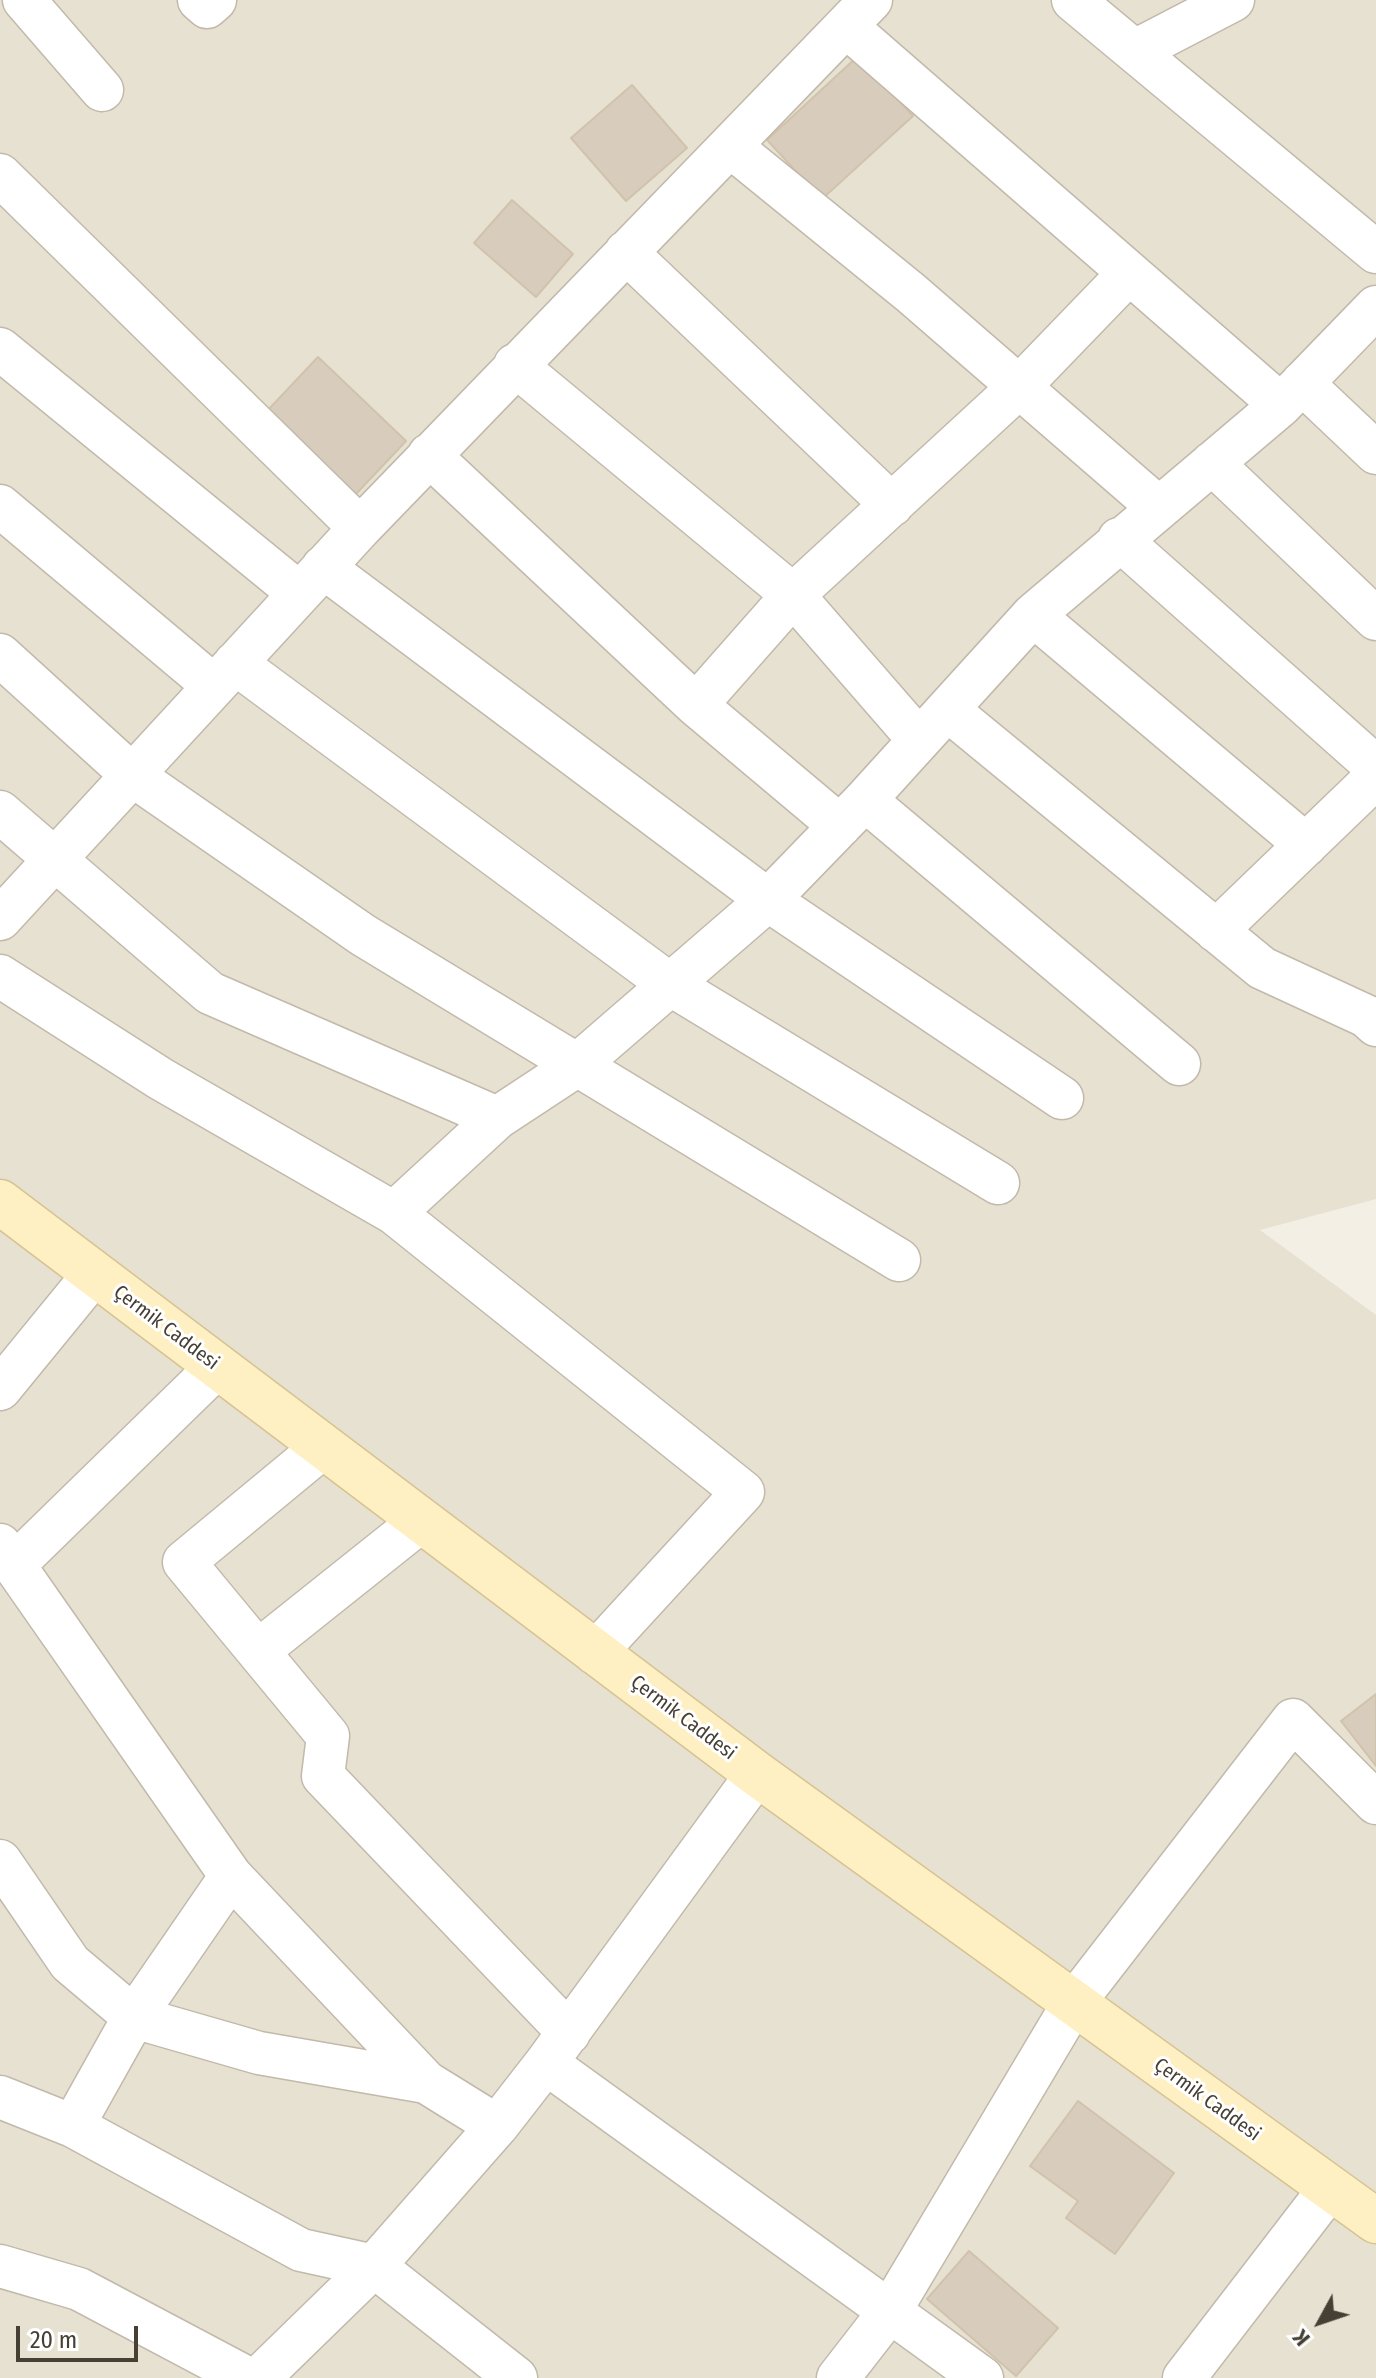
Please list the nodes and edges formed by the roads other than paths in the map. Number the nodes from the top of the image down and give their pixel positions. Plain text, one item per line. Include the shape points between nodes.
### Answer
1 (24, 0) edge
2 (199, 0) edge
3 (215, 0) edge
4 (1073, 0) edge
5 (1233, 0) edge
6 (859, 13) edge
7 (1135, 51) junction
8 (102, 90) dead end
9 (730, 146) junction
10 (0, 175) edge
11 (626, 252) junction
12 (1376, 252) edge
13 (1129, 273) junction
14 (1376, 307) edge
15 (0, 349) edge
16 (515, 365) junction
17 (1019, 387) junction
18 (1291, 394) junction
19 (1376, 453) edge
20 (429, 455) junction
21 (1212, 463) junction
22 (892, 505) junction
23 (0, 506) edge
24 (1159, 508) junction
25 (360, 528) junction
26 (1119, 539) junction
27 (311, 580) junction
28 (793, 595) junction
29 (1033, 615) junction
30 (1376, 619) edge
31 (0, 655) edge
32 (224, 674) junction
33 (696, 705) junction
34 (948, 710) junction
35 (919, 740) junction
36 (1376, 767) edge
37 (132, 775) junction
38 (1376, 777) edge
39 (0, 812) edge
40 (852, 813) junction
41 (1306, 845) junction
42 (54, 860) junction
43 (768, 900) junction
44 (0, 919) edge
45 (1216, 931) junction
46 (0, 976) edge
47 (668, 983) junction
48 (1376, 1025) edge
49 (1179, 1064) dead end
50 (576, 1066) junction
51 (1062, 1098) dead end
52 (497, 1118) junction
53 (998, 1183) dead end
54 (0, 1202) edge
55 (394, 1213) junction
56 (899, 1260) dead end
57 (94, 1274) junction
58 (217, 1367) junction
59 (0, 1389) edge
60 (323, 1447) junction
61 (421, 1521) junction
62 (7, 1555) edge
63 (258, 1651) junction
64 (595, 1653) junction
65 (757, 1774) junction
66 (1376, 1803) edge
67 (0, 1861) edge
68 (231, 1876) junction
69 (1073, 2004) junction
70 (134, 2017) junction
71 (558, 2048) junction
72 (426, 2082) junction
73 (0, 2097) edge
74 (73, 2126) junction
75 (497, 2126) junction
76 (1330, 2188) junction
77 (1376, 2221) edge
78 (0, 2266) edge
79 (374, 2266) junction
80 (890, 2311) junction
81 (247, 2378) edge
82 (259, 2378) edge
83 (516, 2378) edge
84 (838, 2378) edge
85 (982, 2378) edge
86 (1184, 2378) edge

1 - 8 street
2 - 3 street via 207,7
4 - 7 street
5 - 7 street
6 - 9 street
6 - 13 street
7 - 12 street
9 - 11 street
9 - 17 street
10 - 25 street
11 - 16 street
11 - 22 street
13 - 17 street
13 - 18 street
14 - 18 street
15 - 27 street
16 - 20 street
16 - 28 street
17 - 22 street
17 - 24 street
18 - 19 street
18 - 21 street
20 - 25 street
20 - 33 street
21 - 24 street
21 - 30 street
22 - 28 street
23 - 32 street
24 - 26 street
25 - 27 street
26 - 29 street
26 - 36 street
27 - 32 street
27 - 43 street
28 - 33 street
28 - 35 street
29 - 34 street
29 - 41 street
31 - 37 street
32 - 37 street
32 - 47 street
33 - 40 street
34 - 35 street
34 - 45 street
35 - 40 street
37 - 42 street
37 - 50 street via 363,935
38 - 41 street
39 - 42 street
40 - 43 street
40 - 49 street
41 - 45 street
42 - 44 street
42 - 52 street via 210,993
43 - 47 street
43 - 51 street
45 - 48 street via 1262,968
46 - 55 street via 161,1079
47 - 50 street
47 - 53 street
50 - 52 street
50 - 56 street
52 - 55 street
54 - 57 main road, Çermik Caddesi
55 - 64 street via 743,1492
57 - 58 main road, Çermik Caddesi
57 - 59 street
58 - 60 main road, Çermik Caddesi
58 - 62 street
60 - 61 main road, Çermik Caddesi
60 - 63 street via 184,1562
61 - 63 street
61 - 64 main road, Çermik Caddesi
62 - 68 street
63 - 71 street via 328,1736 323,1776
64 - 65 main road, Çermik Caddesi
65 - 69 main road, Çermik Caddesi
65 - 71 street
66 - 69 street via 1293,1720
67 - 70 street via 70,1963
68 - 70 street
68 - 72 street
69 - 76 main road, Çermik Caddesi
69 - 80 street
70 - 72 street via 259,2053
70 - 74 street
71 - 75 street
71 - 80 street
72 - 75 street
73 - 74 street
74 - 79 street via 301,2250
75 - 79 street
76 - 77 main road, Çermik Caddesi
76 - 86 street
78 - 81 street via 79,2289
79 - 82 street
79 - 83 street
80 - 84 street
80 - 85 street

